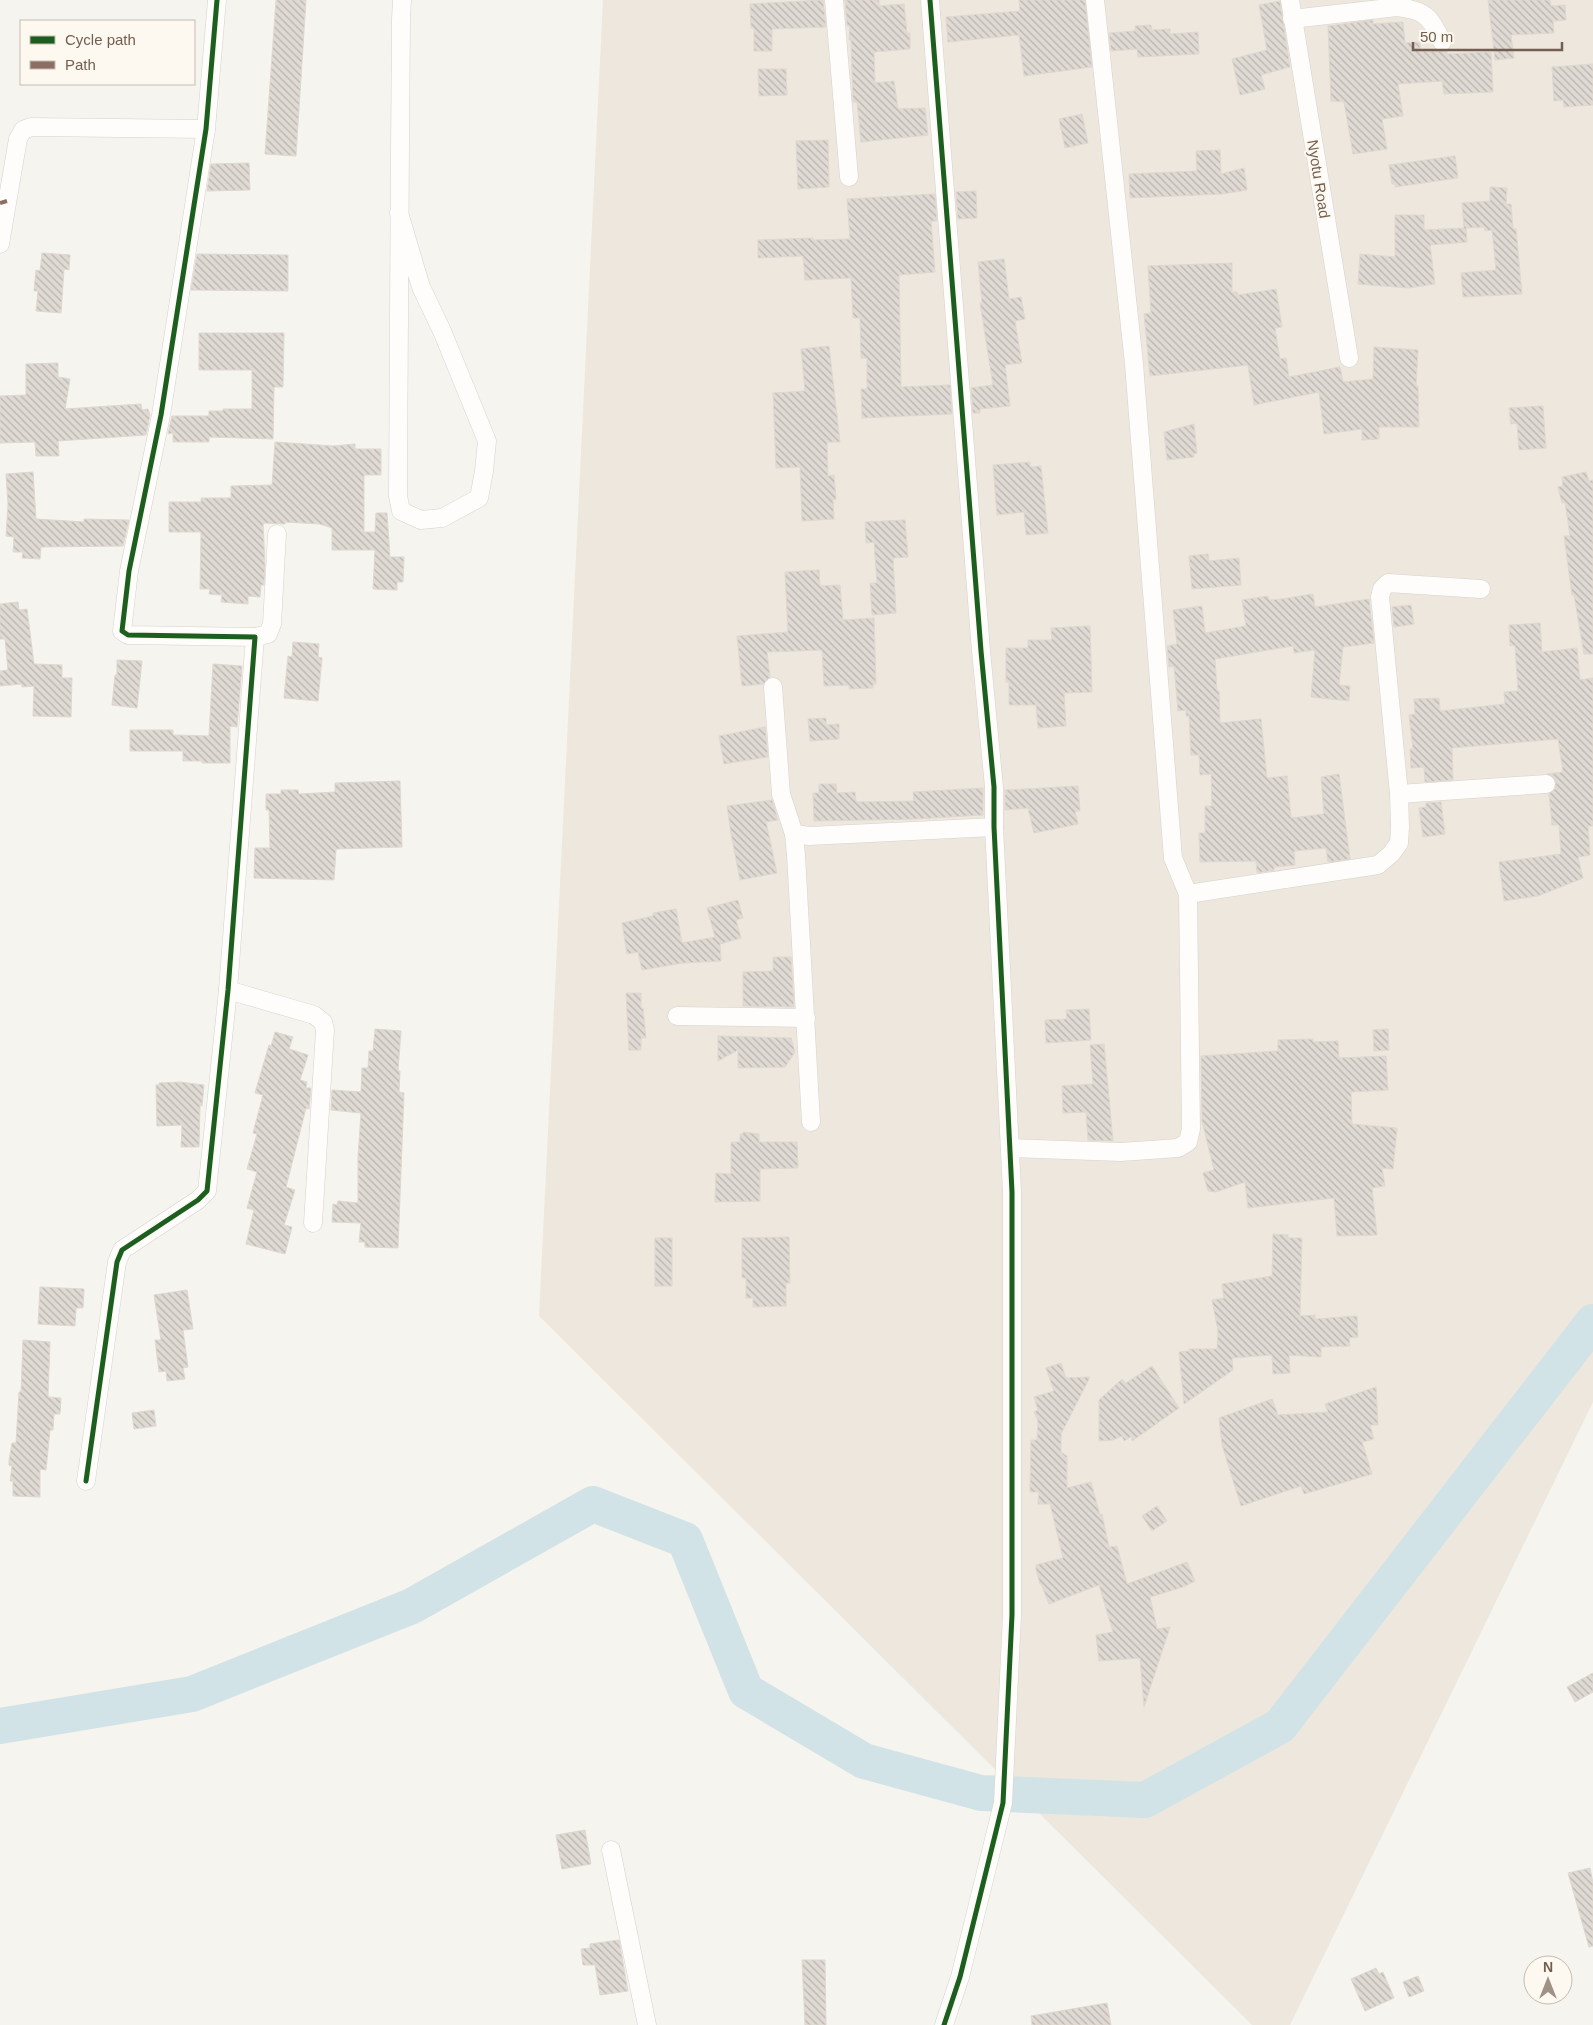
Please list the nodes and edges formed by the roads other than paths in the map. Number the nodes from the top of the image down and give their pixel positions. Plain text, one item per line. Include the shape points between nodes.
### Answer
1 (217, 0) edge
2 (402, 0) edge
3 (834, 0) edge
4 (930, 0) edge
5 (1095, 0) edge
6 (1290, 0) edge
7 (1292, 19) junction
8 (1442, 42) dead end
9 (206, 129) junction
10 (849, 177) dead end
11 (399, 213) junction
12 (0, 244) edge
13 (1349, 358) dead end
14 (277, 534) dead end
15 (1481, 589) dead end
16 (256, 637) junction
17 (773, 687) dead end
18 (1546, 784) dead end
19 (1399, 794) junction
20 (994, 827) junction
21 (794, 834) junction
22 (1188, 894) junction
23 (228, 990) junction
24 (677, 1016) dead end
25 (806, 1018) junction
26 (810, 1122) dead end
27 (1010, 1148) junction
28 (313, 1222) dead end
29 (86, 1481) dead end
30 (611, 1850) dead end
31 (647, 2025) edge
32 (944, 2025) edge

1 - 9 street
2 - 11 street
3 - 10 street
4 - 20 street via 980,651 994,787
5 - 22 street via 1134,364 1173,858
6 - 7 street, Nyotu Road
7 - 8 street via 1397,7 1411,9 1426,15 1436,26
7 - 13 street, Nyotu Road
9 - 12 street via 32,127 23,130 18,139
9 - 16 street via 161,414 129,571 122,631 128,635
11 - 11 street via 420,287 488,441 479,498 442,518 420,520 401,511 398,496
14 - 16 street via 272,624 268,634
15 - 19 street via 1388,584 1382,589 1380,597
16 - 23 street
17 - 21 street via 781,794
18 - 19 street
19 - 22 street via 1399,842 1378,865
20 - 21 street
20 - 27 street
21 - 25 street
22 - 27 street via 1191,1129 1188,1142 1178,1148 1121,1152
23 - 28 street via 314,1015 323,1022
23 - 29 street via 207,1191 122,1250 117,1262
24 - 25 street
25 - 26 street
27 - 32 street via 1012,1615 1003,1803 960,1977
30 - 31 street

